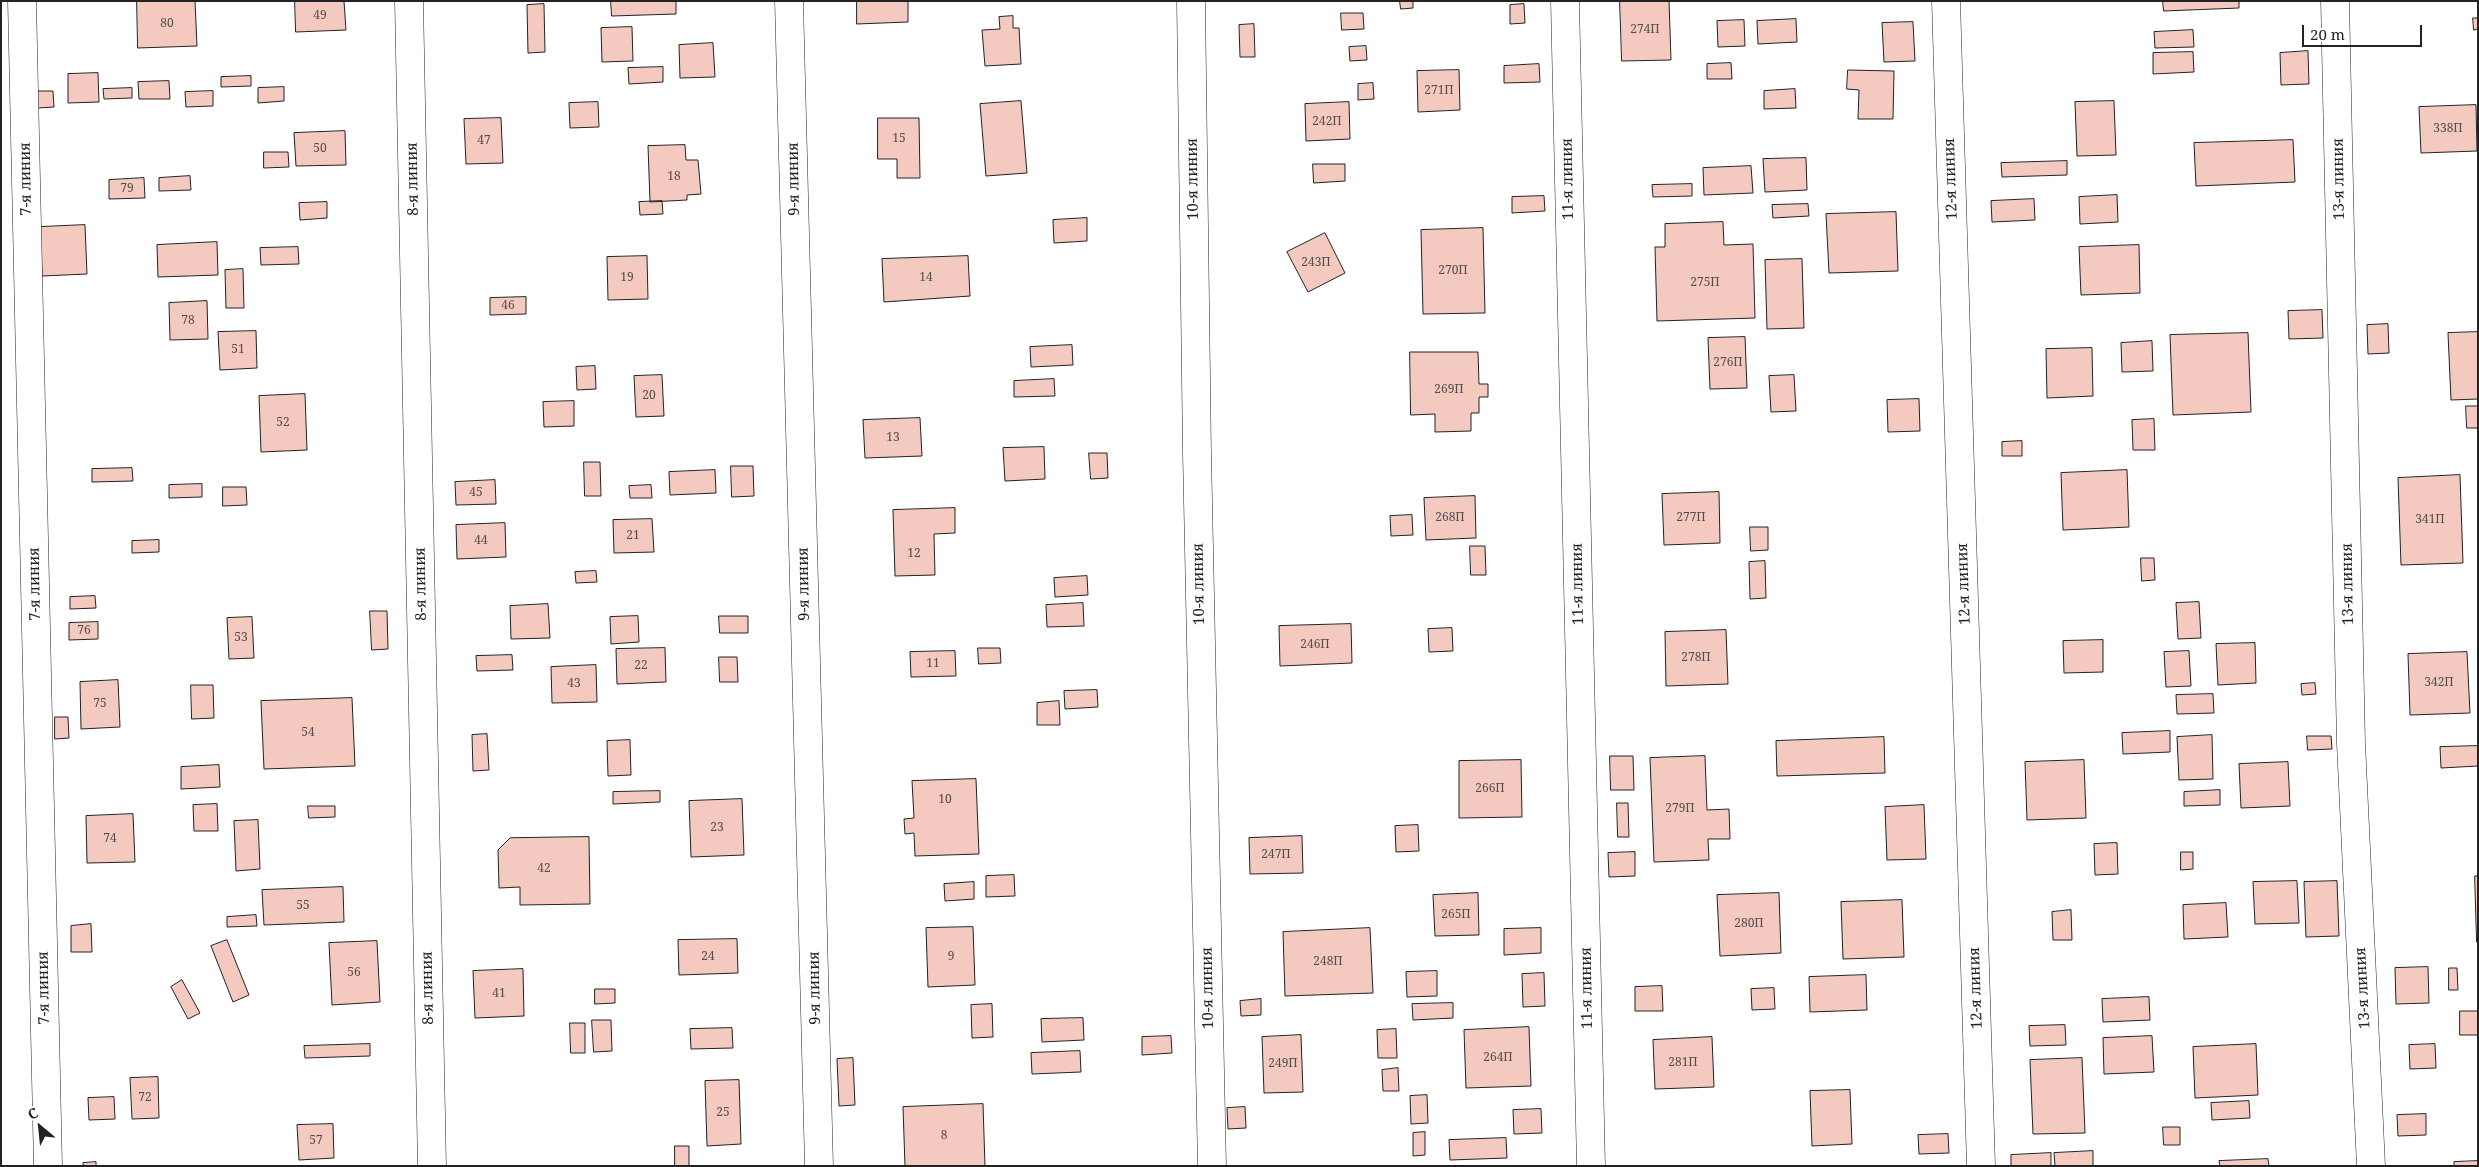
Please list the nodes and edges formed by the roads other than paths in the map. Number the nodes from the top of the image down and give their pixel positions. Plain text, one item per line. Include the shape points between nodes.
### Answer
1 (22, 1) edge
2 (410, 1) edge
3 (789, 1) edge
4 (1191, 1) edge
5 (1565, 1) edge
6 (1946, 1) edge
7 (2335, 1) edge
8 (48, 1166) edge
9 (432, 1166) edge
10 (819, 1166) edge
11 (1212, 1166) edge
12 (1591, 1166) edge
13 (1981, 1166) edge
14 (2371, 1166) edge

1 - 8 street, 7-я линия
2 - 9 street, 8-я линия
3 - 10 street, 9-я линия
4 - 11 street, 10-я линия
5 - 12 street, 11-я линия
6 - 13 street, 12-я линия
7 - 14 street, 13-я линия via 2351,743

